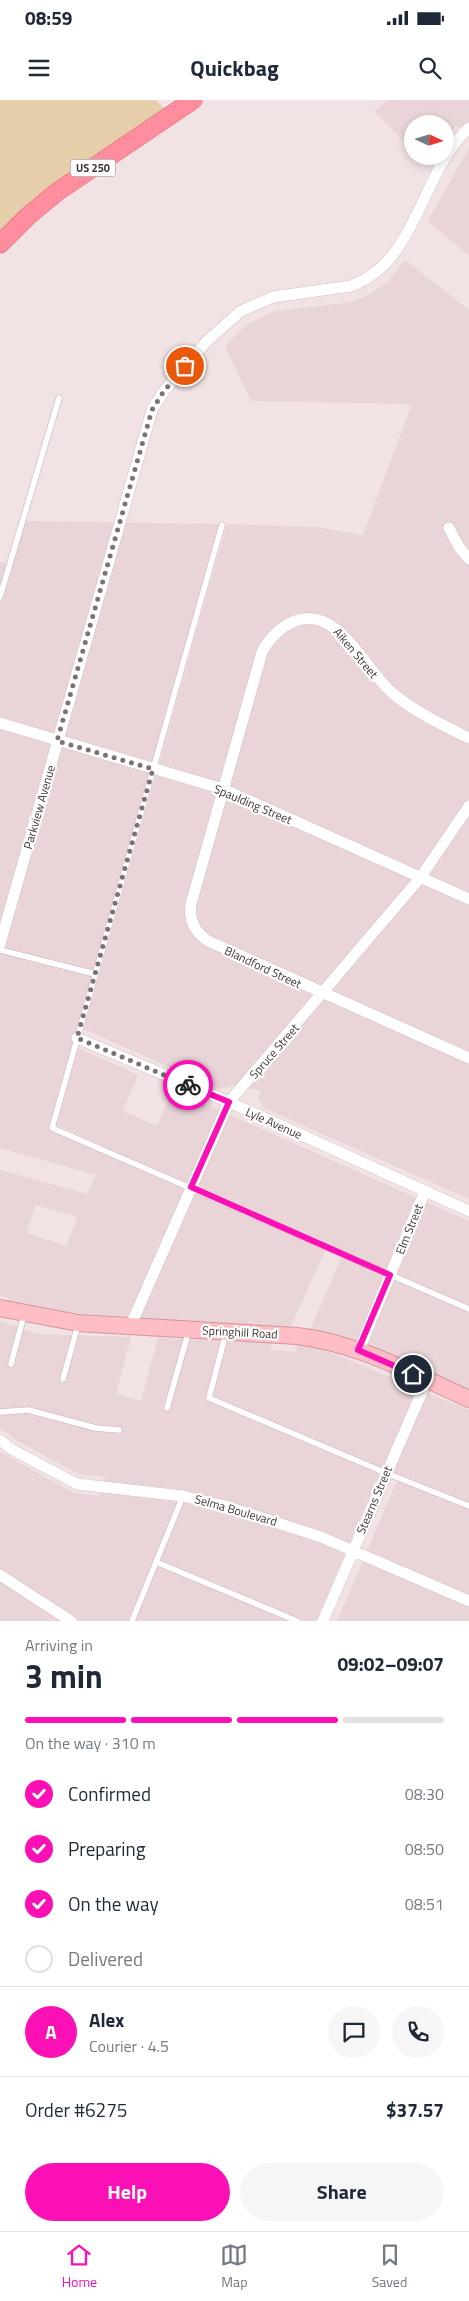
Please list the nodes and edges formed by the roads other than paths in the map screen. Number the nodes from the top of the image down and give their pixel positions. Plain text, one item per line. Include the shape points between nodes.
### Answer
1 (184, 102) edge
2 (469, 128) edge
3 (0, 244) edge
4 (59, 398) dead end
5 (222, 525) dead end
6 (449, 528) dead end
7 (469, 559) edge
8 (0, 597) edge
9 (0, 723) edge
10 (469, 738) edge
11 (57, 741) junction
12 (153, 769) junction
13 (223, 789) junction
14 (469, 806) edge
15 (420, 878) junction
16 (469, 899) edge
17 (0, 944) edge
18 (0, 950) edge
19 (95, 974) junction
20 (323, 994) junction
21 (77, 1038) junction
22 (469, 1058) edge
23 (229, 1102) junction
24 (191, 1187) junction
25 (425, 1191) junction
26 (469, 1211) edge
27 (390, 1275) junction
28 (0, 1308) edge
29 (469, 1309) edge
30 (24, 1314) junction
31 (78, 1323) junction
32 (130, 1327) junction
33 (189, 1330) junction
34 (227, 1332) junction
35 (358, 1350) junction
36 (11, 1364) dead end
37 (62, 1378) dead end
38 (427, 1380) junction
39 (469, 1399) edge
40 (167, 1408) dead end
41 (0, 1412) edge
42 (119, 1430) dead end
43 (0, 1440) edge
44 (386, 1473) junction
45 (183, 1496) junction
46 (469, 1506) edge
47 (353, 1551) junction
48 (156, 1562) junction
49 (0, 1575) edge
50 (469, 1601) edge
51 (72, 1621) edge
52 (132, 1621) edge
53 (297, 1621) edge
54 (323, 1621) edge

1 - 3 main road, US 250 via 57,192
2 - 11 street, Parkview Avenue via 449,153 396,251 382,267 359,284 273,297 240,311 207,341 158,399 152,410
4 - 8 lane
5 - 12 lane
6 - 7 street
9 - 11 street, Spaulding Street
10 - 13 street, Aiken Street via 398,697 378,679 332,625 317,619 300,619 280,630 262,652
11 - 12 street, Spaulding Street
11 - 17 street, Parkview Avenue
12 - 13 street, Spaulding Street
12 - 19 lane
13 - 15 street, Spaulding Street
13 - 20 street, Blandford Street via 191,904 194,928 208,941
14 - 15 street, Spruce Street
15 - 16 street, Spaulding Street
15 - 20 street, Spruce Street
18 - 19 lane
19 - 21 lane
20 - 22 street, Blandford Street
20 - 23 street, Spruce Street
21 - 23 street, Lyle Avenue
21 - 24 lane via 52,1128
23 - 24 street, Spruce Street
23 - 25 street, Lyle Avenue
24 - 27 lane
24 - 32 street, Spruce Street
25 - 26 street, Lyle Avenue
25 - 27 street, Elm Street
27 - 29 lane
27 - 35 street, Elm Street
28 - 30 street, Springhill Road
30 - 31 street, Springhill Road
30 - 36 lane
31 - 32 street, Springhill Road
31 - 37 lane
32 - 33 street, Springhill Road
33 - 34 street, Springhill Road
33 - 40 lane
34 - 35 street, Springhill Road via 316,1338
34 - 44 lane via 209,1398
35 - 38 street, Springhill Road
38 - 39 street, Springhill Road
38 - 44 street, Stearns Street
41 - 42 lane via 28,1410 96,1428
43 - 45 street, Selma Boulevard via 77,1484
44 - 46 lane
44 - 47 street, Stearns Street
45 - 47 street, Selma Boulevard via 263,1517
45 - 48 lane
47 - 50 street, Selma Boulevard
47 - 54 street, Stearns Street
48 - 52 lane
48 - 53 lane
49 - 51 street

